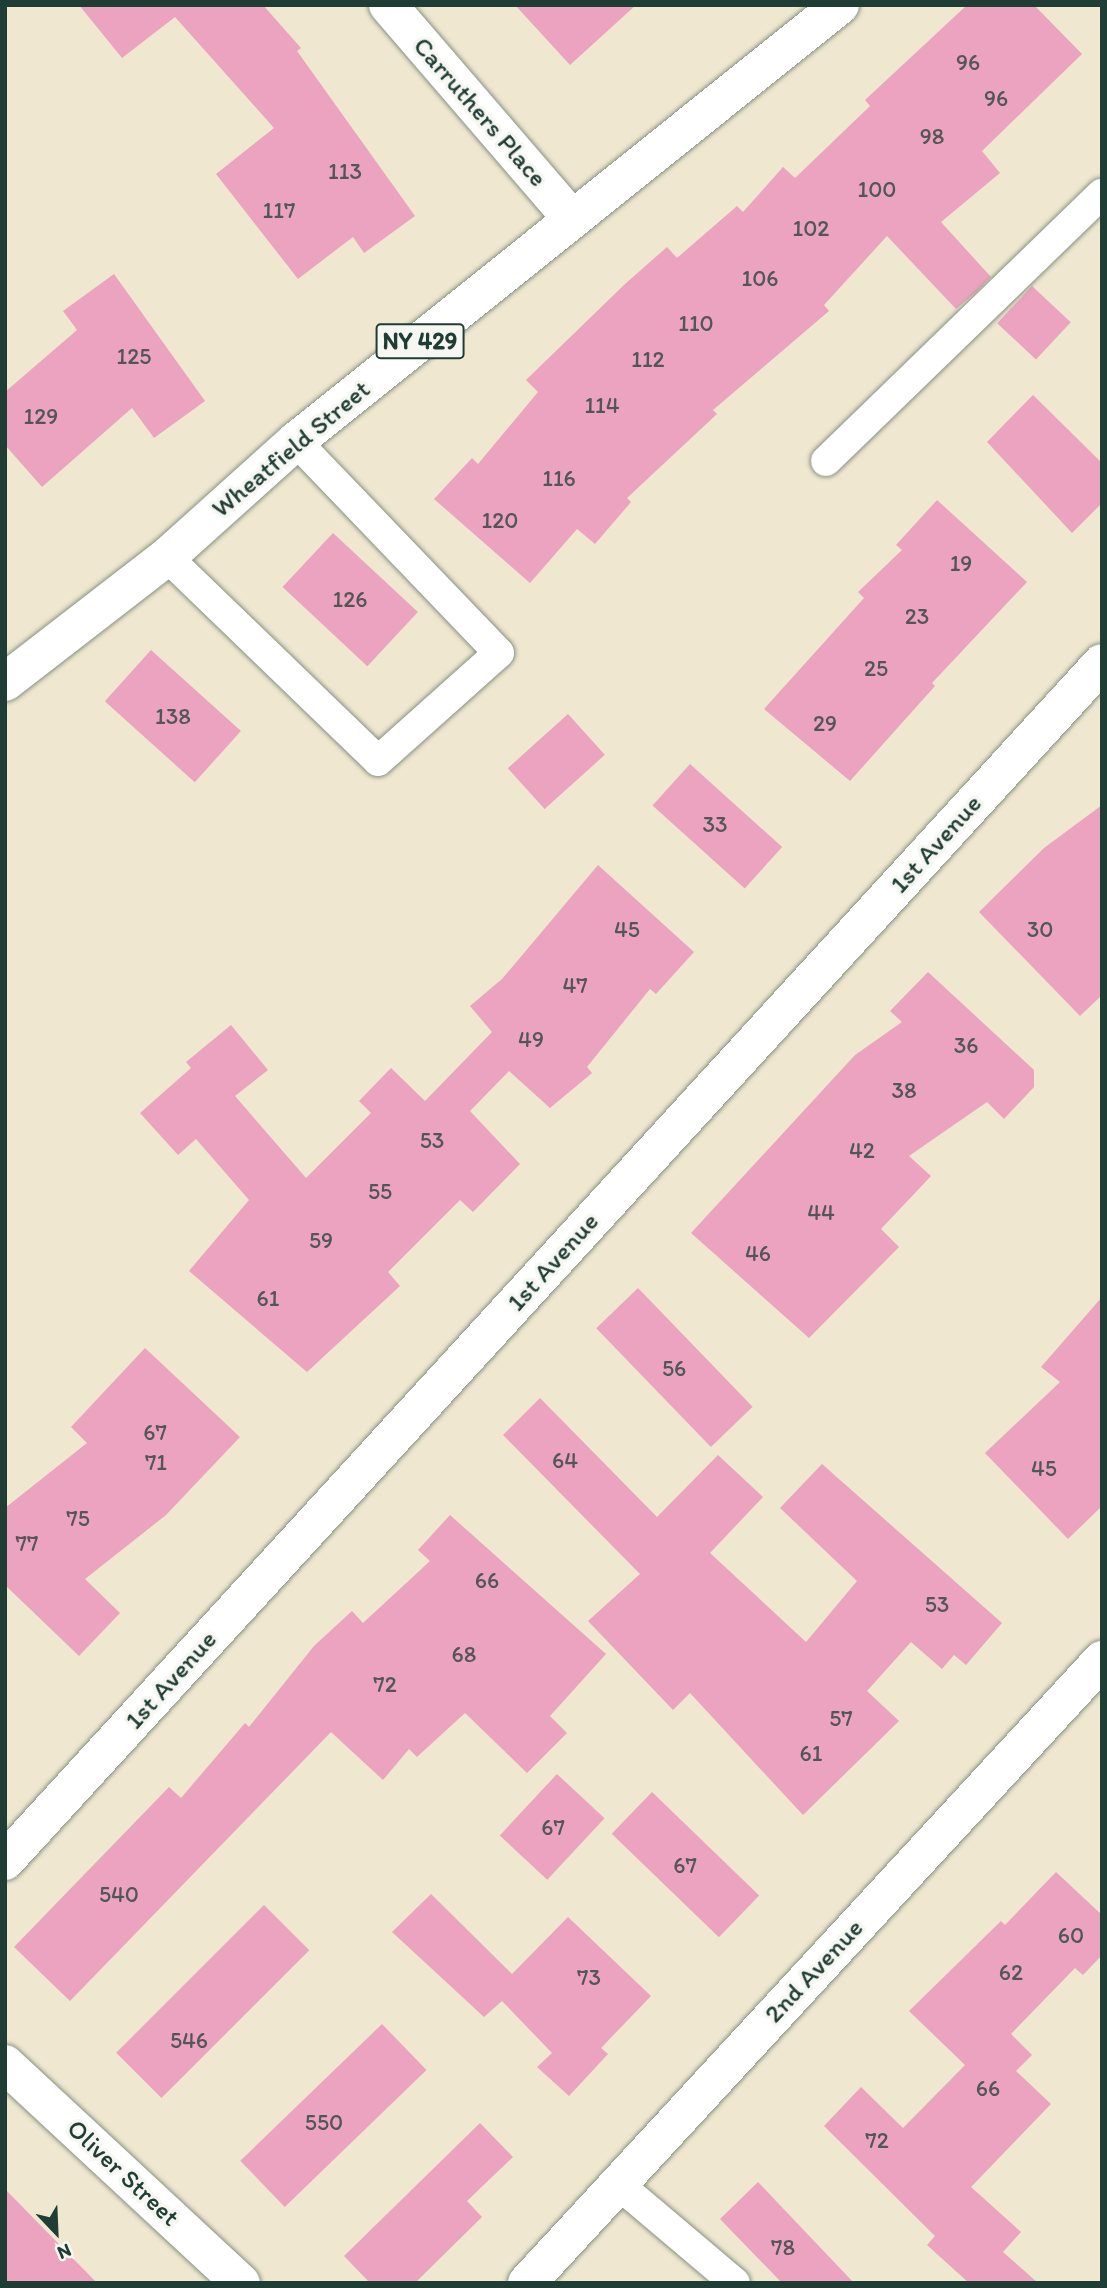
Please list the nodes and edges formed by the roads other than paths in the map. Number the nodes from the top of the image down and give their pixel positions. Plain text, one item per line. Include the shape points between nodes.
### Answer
1 (388, 5) edge
2 (840, 5) edge
3 (1102, 194) edge
4 (572, 219) junction
5 (296, 441) junction
6 (825, 461) dead end
7 (167, 557) junction
8 (1102, 663) edge
9 (5, 682) edge
10 (1102, 1660) edge
11 (5, 1861) edge
12 (5, 2064) edge
13 (618, 2184) junction
14 (241, 2283) edge
15 (527, 2283) edge
16 (735, 2283) edge

1 - 4 street, Carruthers Place
2 - 4 street, Wheatfield Street / NY 429
3 - 6 lane
4 - 5 street, Wheatfield Street / NY 429
5 - 7 street, Wheatfield Street / NY 429
5 - 7 lane via 499,653 378,761
7 - 9 street, Wheatfield Street / NY 429
8 - 11 street, 1st Avenue
10 - 13 street, 2nd Avenue
12 - 14 street, Oliver Street
13 - 15 street, 2nd Avenue
13 - 16 lane

